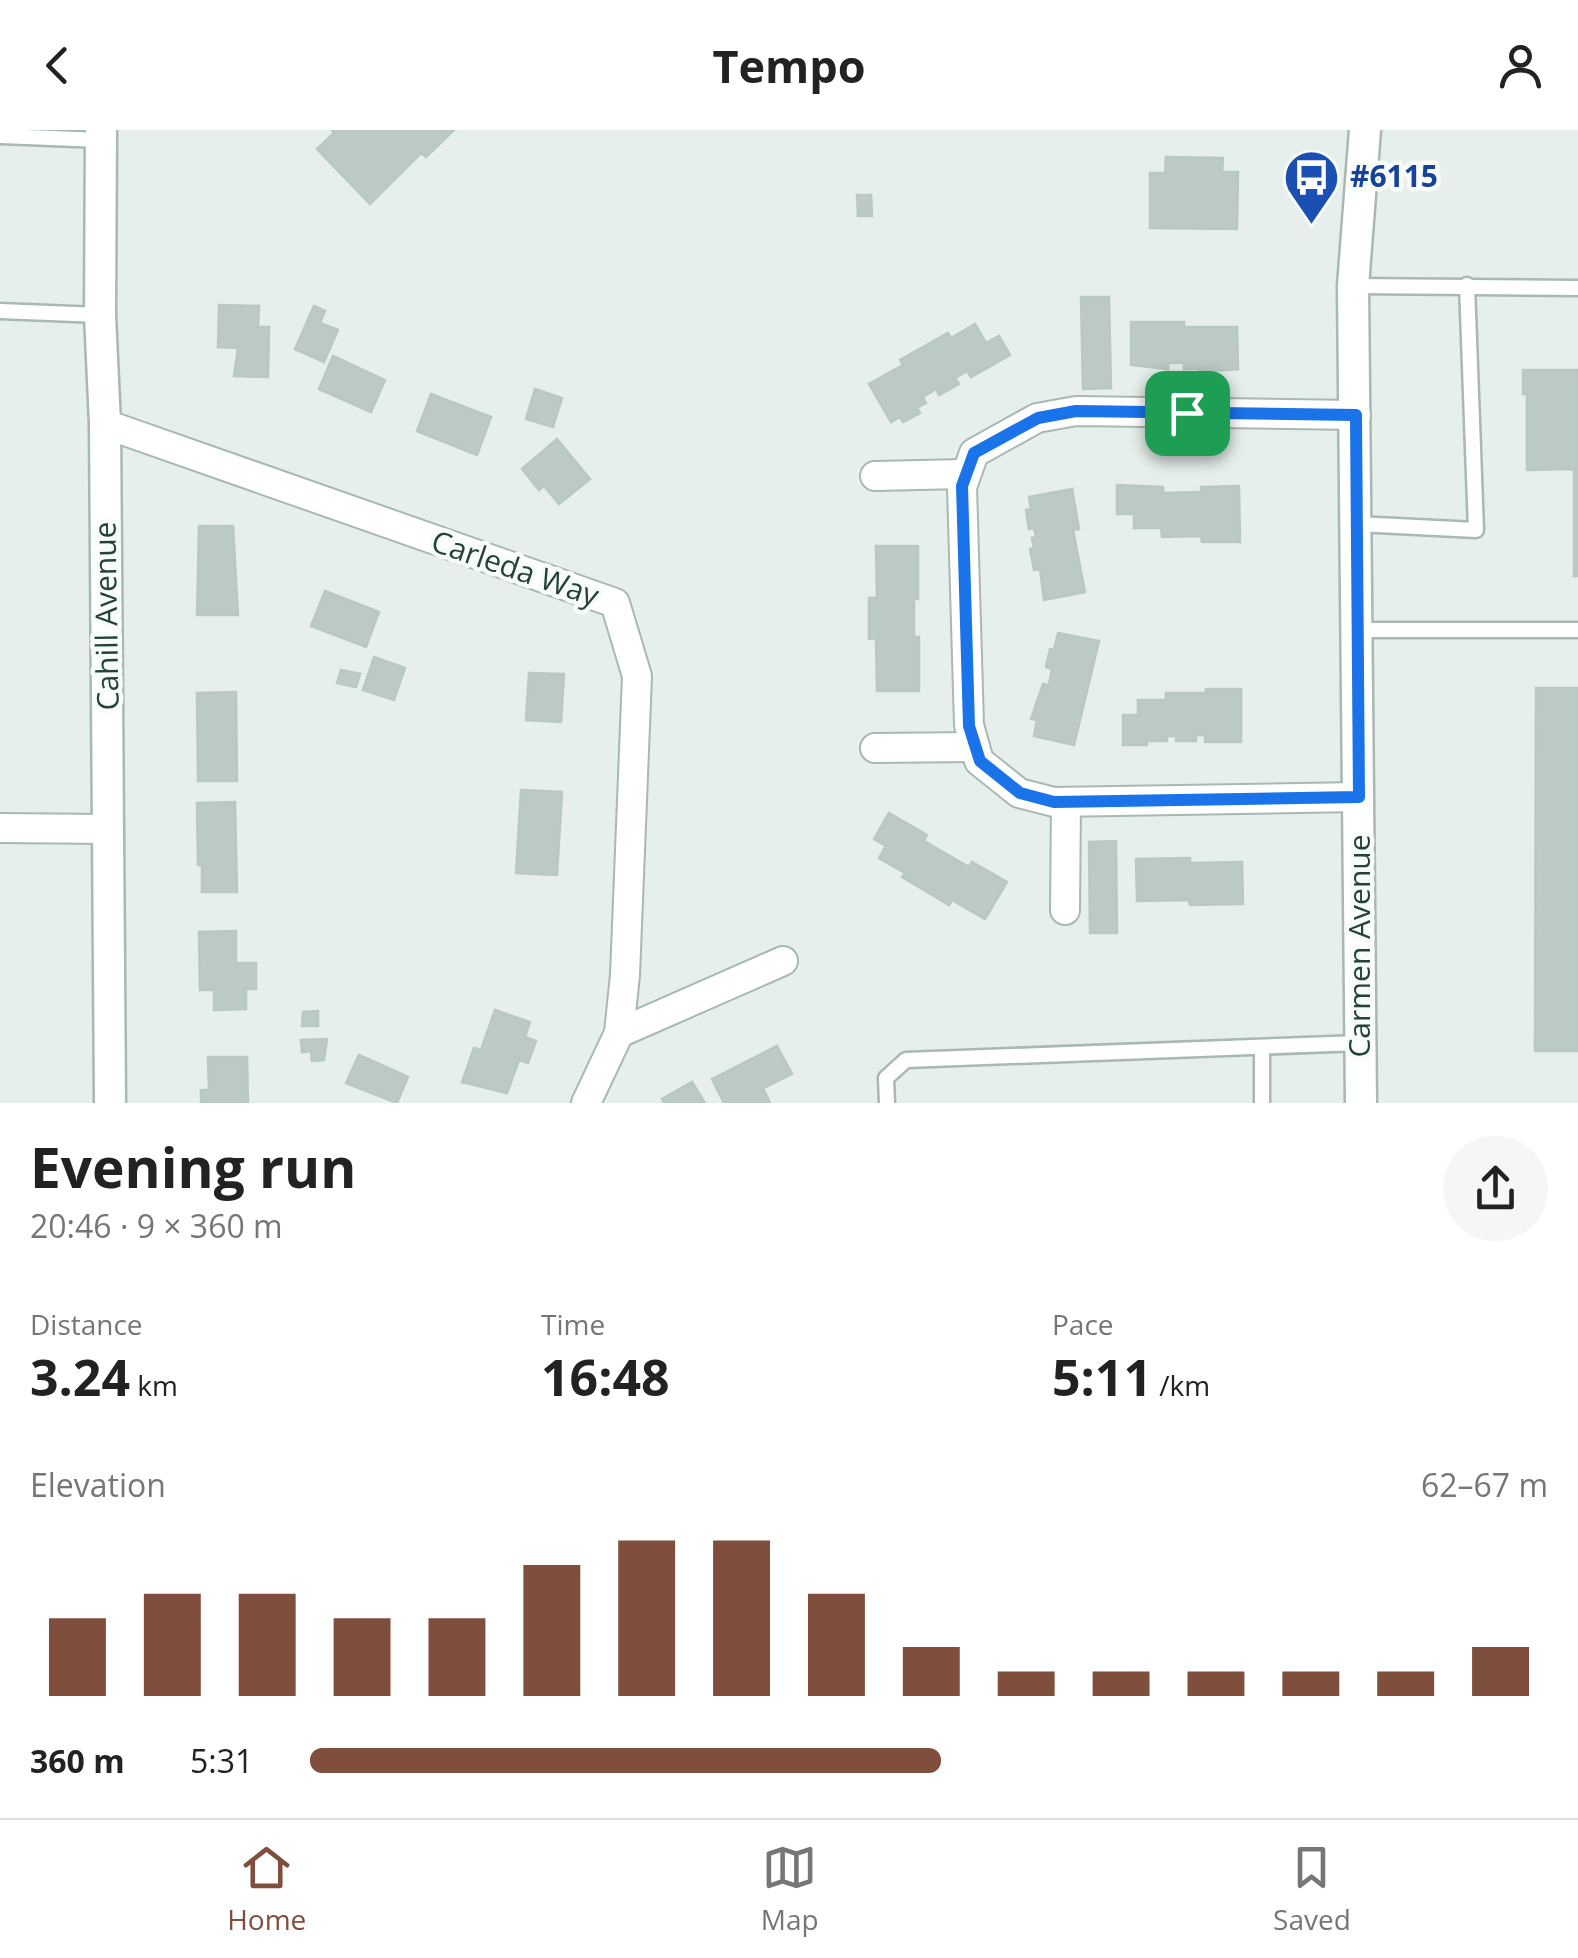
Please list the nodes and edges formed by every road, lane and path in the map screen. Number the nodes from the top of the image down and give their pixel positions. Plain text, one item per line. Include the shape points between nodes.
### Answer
1 (1365, 130) edge
2 (101, 135) edge
3 (0, 136) edge
4 (1467, 285) junction
5 (1353, 286) junction
6 (1578, 288) edge
7 (0, 311) edge
8 (100, 315) junction
9 (1356, 415) junction
10 (104, 424) junction
11 (964, 474) junction
12 (875, 476) dead end
13 (1357, 524) junction
14 (1358, 630) junction
15 (1578, 630) edge
16 (875, 748) dead end
17 (976, 748) junction
18 (1359, 797) junction
19 (1066, 802) junction
20 (0, 828) edge
21 (109, 828) junction
22 (1065, 910) dead end
23 (784, 960) dead end
24 (619, 1032) junction
25 (1361, 1043) junction
26 (1262, 1049) junction
27 (110, 1103) edge
28 (586, 1103) edge
29 (887, 1103) edge
30 (1262, 1103) edge
31 (1362, 1103) edge

1 - 5 street, Carmen Avenue
2 - 3 lane
2 - 8 street, Cahill Avenue
4 - 5 lane
4 - 6 lane
4 - 13 lane via 1476,530
5 - 9 street, Carmen Avenue
7 - 8 lane
8 - 10 street, Cahill Avenue
9 - 11 street via 1076,411 1038,418 974,453
9 - 13 street, Carmen Avenue
10 - 21 street, Cahill Avenue
10 - 24 street, Carleda Way via 614,604 637,676
11 - 12 street
11 - 17 street via 969,726
13 - 14 street, Carmen Avenue
14 - 15 lane
14 - 18 street, Carmen Avenue
16 - 17 street
17 - 19 street via 980,761 1020,793
18 - 19 street
18 - 25 street, Carmen Avenue
19 - 22 street
20 - 21 street
21 - 27 street, Cahill Avenue
23 - 24 street
24 - 28 street, Carleda Way
25 - 26 lane
25 - 31 street, Carmen Avenue
26 - 29 lane via 906,1060 886,1078
26 - 30 lane

